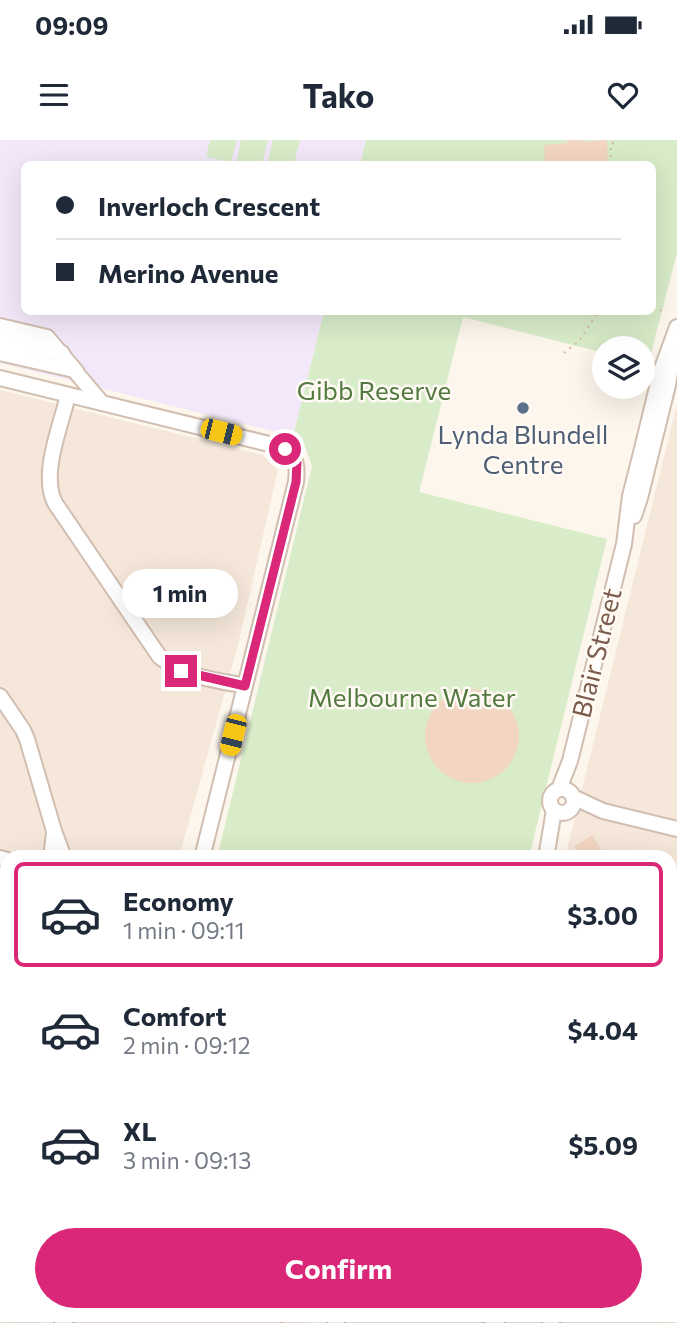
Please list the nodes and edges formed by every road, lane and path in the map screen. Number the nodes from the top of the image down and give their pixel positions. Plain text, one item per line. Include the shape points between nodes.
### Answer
1 (618, 140) edge
2 (610, 161) edge
3 (656, 310) edge
4 (664, 312) dead end
5 (596, 315) edge
6 (0, 326) edge
7 (677, 329) edge
8 (0, 340) edge
9 (0, 353) edge
10 (62, 353) junction
11 (564, 354) dead end
12 (78, 372) junction
13 (0, 378) edge
14 (68, 395) junction
15 (102, 403) junction
16 (245, 686) junction
17 (0, 696) edge
18 (565, 802) junction
19 (677, 829) edge
20 (54, 831) junction
21 (52, 850) edge
22 (61, 850) edge
23 (204, 850) edge
24 (548, 850) edge

1 - 2 path via 611,144
3 - 4 path
5 - 11 path
6 - 10 street via 47,337
7 - 18 street, Blair Street via 671,374 570,761
8 - 10 street
9 - 12 street
10 - 12 street
12 - 15 street
13 - 14 street
14 - 15 street
14 - 16 street via 49,472 55,503 166,663
15 - 16 street via 277,446 295,457 296,482
16 - 23 street
17 - 20 street via 23,730
18 - 19 street
18 - 24 street, Blair Street
20 - 21 street
20 - 22 street

